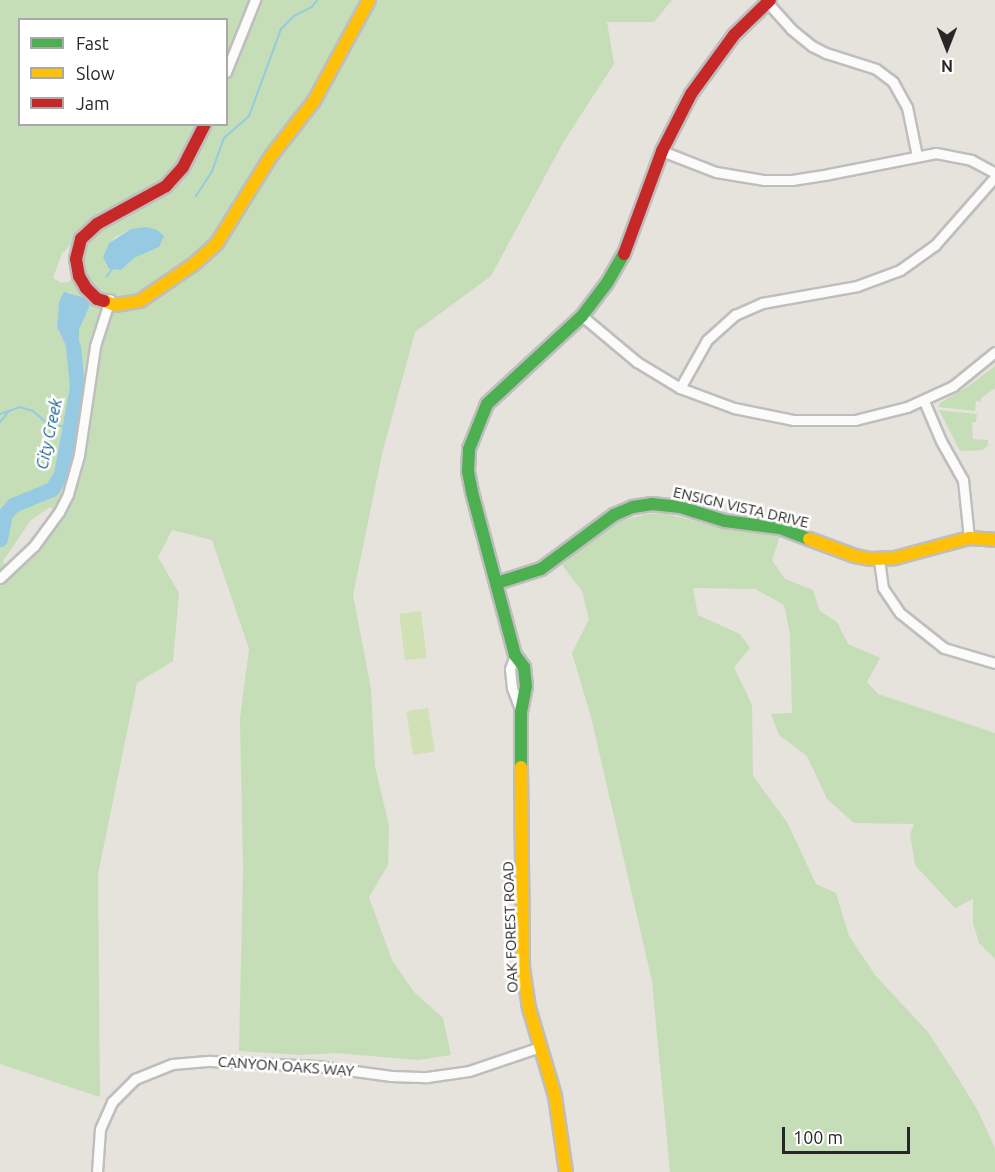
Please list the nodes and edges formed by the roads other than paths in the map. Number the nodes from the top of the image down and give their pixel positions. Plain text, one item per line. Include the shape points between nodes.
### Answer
1 (255, 0) edge
2 (369, 0) edge
3 (768, 1) edge
4 (228, 67) edge
5 (204, 126) edge
6 (662, 151) junction
7 (917, 156) junction
8 (995, 175) edge
9 (109, 301) junction
10 (582, 316) junction
11 (995, 352) edge
12 (680, 388) junction
13 (924, 401) junction
14 (969, 538) junction
15 (995, 540) edge
16 (879, 560) junction
17 (0, 578) edge
18 (497, 583) junction
19 (995, 663) edge
20 (540, 1047) junction
21 (97, 1172) edge
22 (566, 1172) edge

1 - 4 street
2 - 9 street via 314,101 271,156 217,243 147,298 126,305
3 - 6 street, OAK FOREST ROAD via 734,35 704,74
3 - 7 street via 791,29 812,46 876,69 894,82 907,107
5 - 9 street via 172,181 97,224 81,239 76,259 82,282 91,294
6 - 7 street via 716,172 778,180
6 - 10 street, OAK FOREST ROAD via 628,247
7 - 8 street via 953,154
8 - 12 street via 935,245 900,270 857,286 762,303 735,315 707,340
9 - 17 street via 95,346 79,455 68,494 34,546
10 - 12 street via 637,362
10 - 18 street, OAK FOREST ROAD via 496,395 481,414 471,437 469,482
11 - 13 street via 967,376
12 - 13 street via 743,411 814,421 873,417
13 - 14 street via 963,480
14 - 15 street, ENSIGN VISTA DRIVE
14 - 16 street, ENSIGN VISTA DRIVE
16 - 18 street, ENSIGN VISTA DRIVE via 855,556 780,528 725,521 680,507 652,504 614,515 549,564
16 - 19 street via 883,588 900,613 944,648
18 - 20 street, OAK FOREST ROAD via 515,655 524,667 525,677 521,712 523,968
20 - 21 street, CANYON OAKS WAY via 469,1071 427,1077 318,1066 210,1061 172,1064 135,1079 112,1102 100,1129
20 - 22 street, OAK FOREST ROAD via 555,1096

